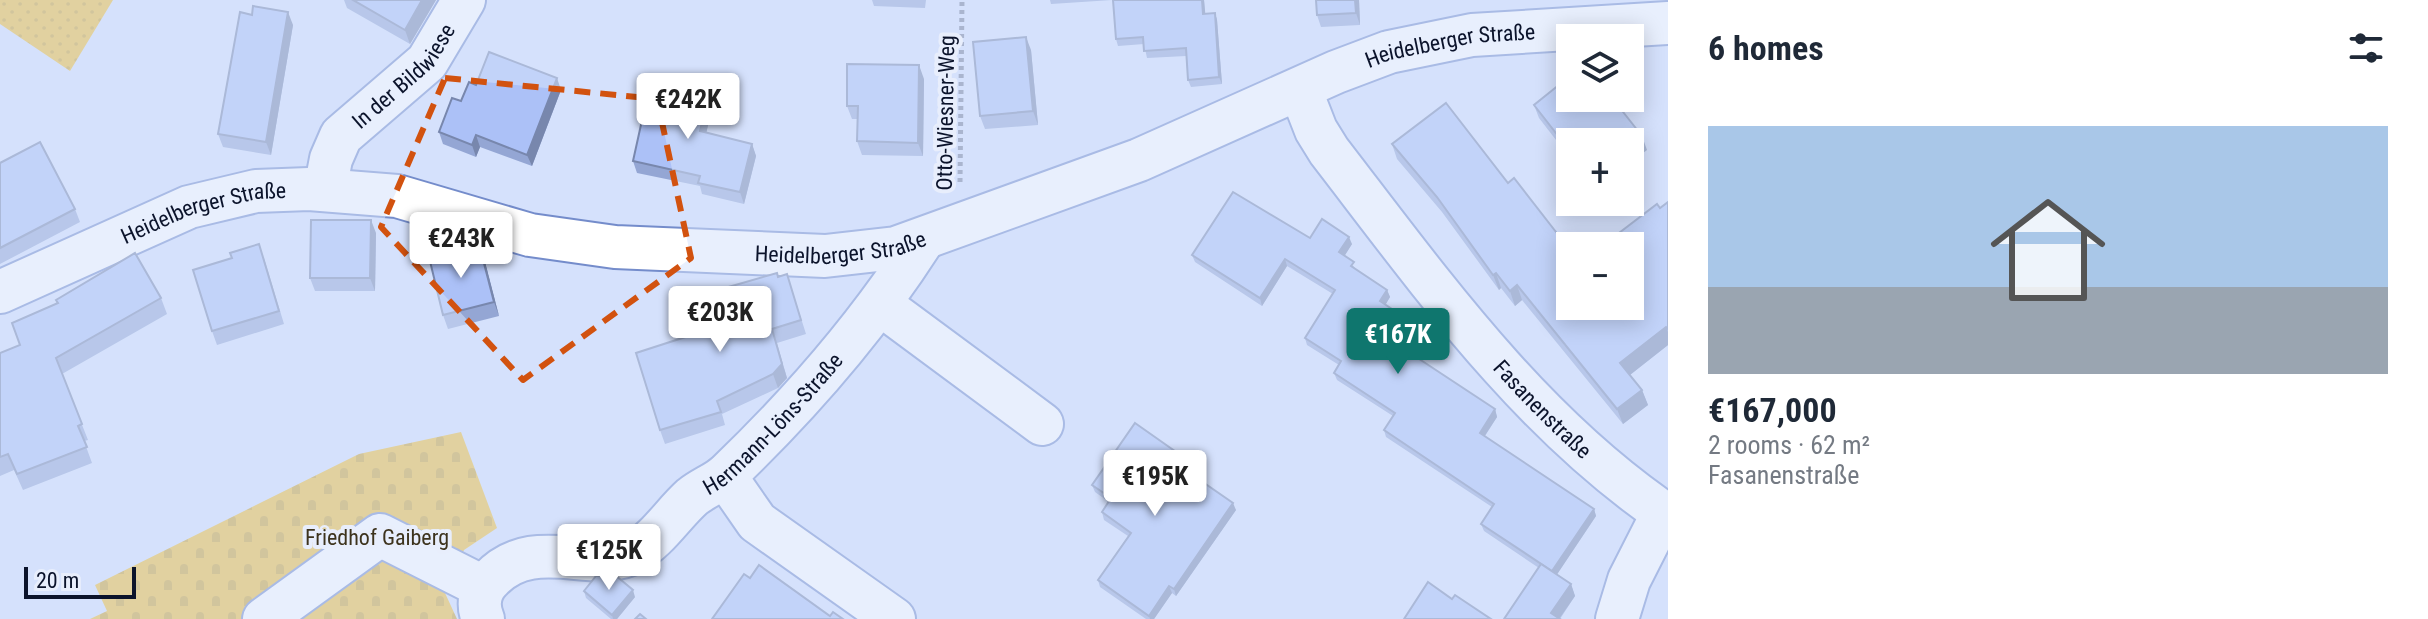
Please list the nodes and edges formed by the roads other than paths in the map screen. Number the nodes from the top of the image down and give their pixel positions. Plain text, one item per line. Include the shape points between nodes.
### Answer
1 (464, 0) edge
2 (1668, 23) edge
3 (1300, 89) junction
4 (325, 190) junction
5 (941, 233) junction
6 (0, 292) edge
7 (880, 304) junction
8 (1042, 424) dead end
9 (725, 476) junction
10 (1665, 514) edge
11 (483, 603) edge
12 (264, 619) edge
13 (894, 619) edge
14 (1617, 619) edge

1 - 4 street, In der Bildwiese via 427,62 341,136
2 - 3 street, Heidelberger Straße via 1436,41 1363,62
3 - 5 street, Heidelberger Straße via 1139,160
3 - 10 street, Fasanenstraße via 1329,151 1486,351 1549,416
4 - 5 street, Heidelberger Straße via 397,196 530,235 615,247 825,256 886,249
4 - 6 street, Heidelberger Straße via 256,191 210,200
5 - 7 street, Hermann-Löns-Straße
7 - 8 street
7 - 9 street, Hermann-Löns-Straße via 826,372
9 - 11 street, Hermann-Löns-Straße via 694,496 627,556 534,558 507,566
9 - 13 street via 757,522
10 - 14 street via 1635,566
11 - 12 street via 380,535

